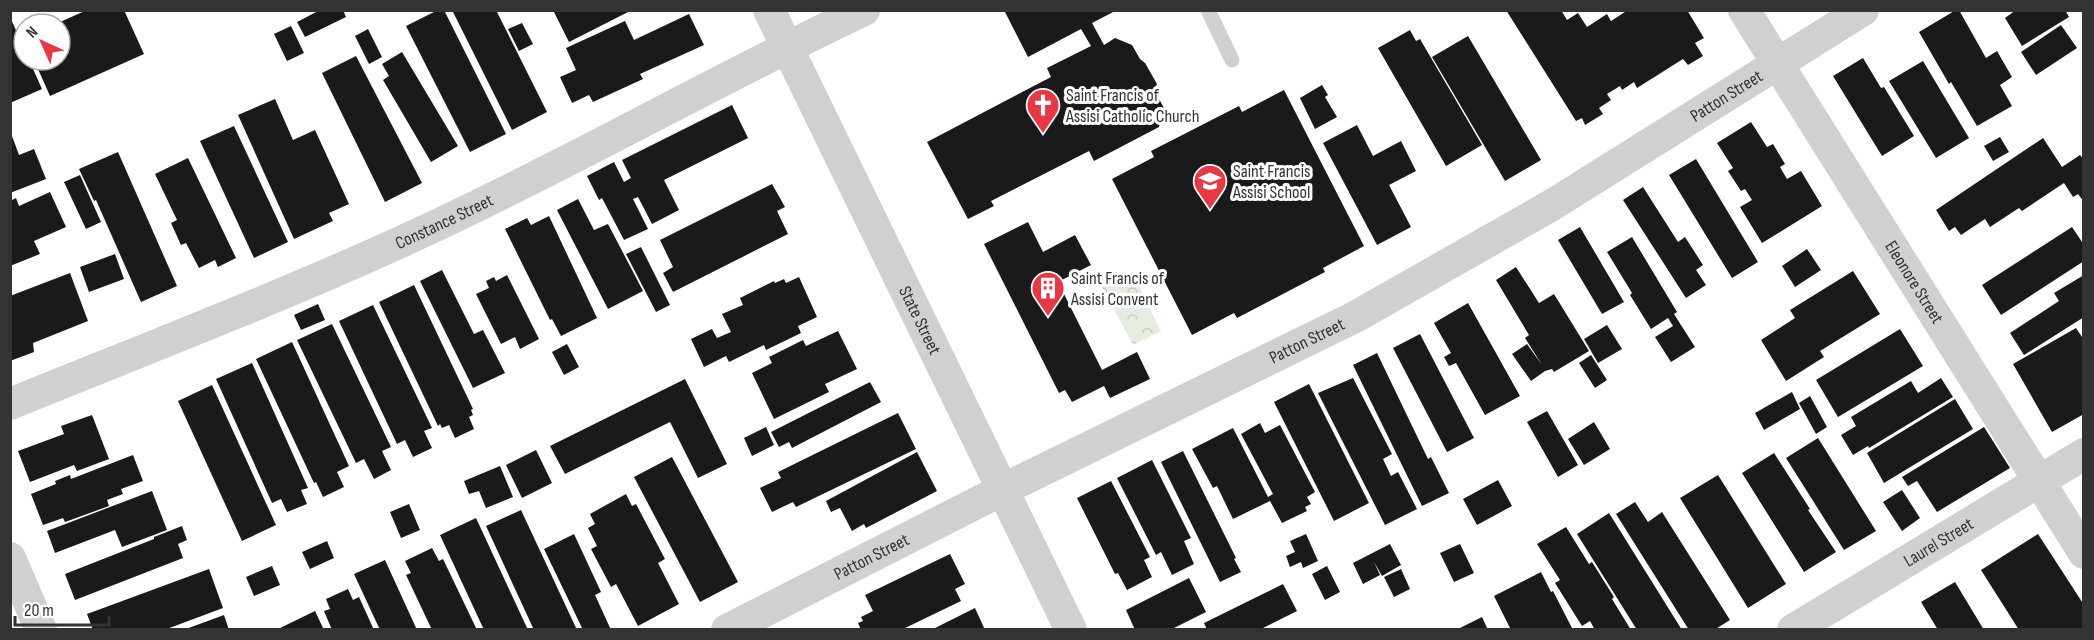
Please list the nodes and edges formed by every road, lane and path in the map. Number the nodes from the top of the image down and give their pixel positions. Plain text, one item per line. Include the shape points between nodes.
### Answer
1 (769, 10) edge
2 (864, 10) edge
3 (1208, 10) edge
4 (1744, 10) edge
5 (1863, 10) edge
6 (787, 47) junction
7 (1232, 60) dead end
8 (1777, 63) junction
9 (10, 404) edge
10 (2084, 454) edge
11 (2039, 483) junction
12 (1002, 490) junction
13 (2084, 553) edge
14 (10, 558) edge
15 (41, 630) edge
16 (727, 630) edge
17 (1071, 630) edge
18 (1793, 630) edge

1 - 6 street, State Street
2 - 6 street, Constance Street
3 - 7 lane
4 - 8 street, Eleonore Street
5 - 8 street, Patton Street
6 - 9 street, Constance Street via 501,195 322,278
6 - 12 street, State Street
8 - 11 street, Eleonore Street
8 - 12 street, Patton Street via 1552,205 1355,317
10 - 11 street, Laurel Street
11 - 13 street, Eleonore Street
11 - 18 street, Laurel Street
12 - 16 street, Patton Street
12 - 17 street, State Street
14 - 15 street

